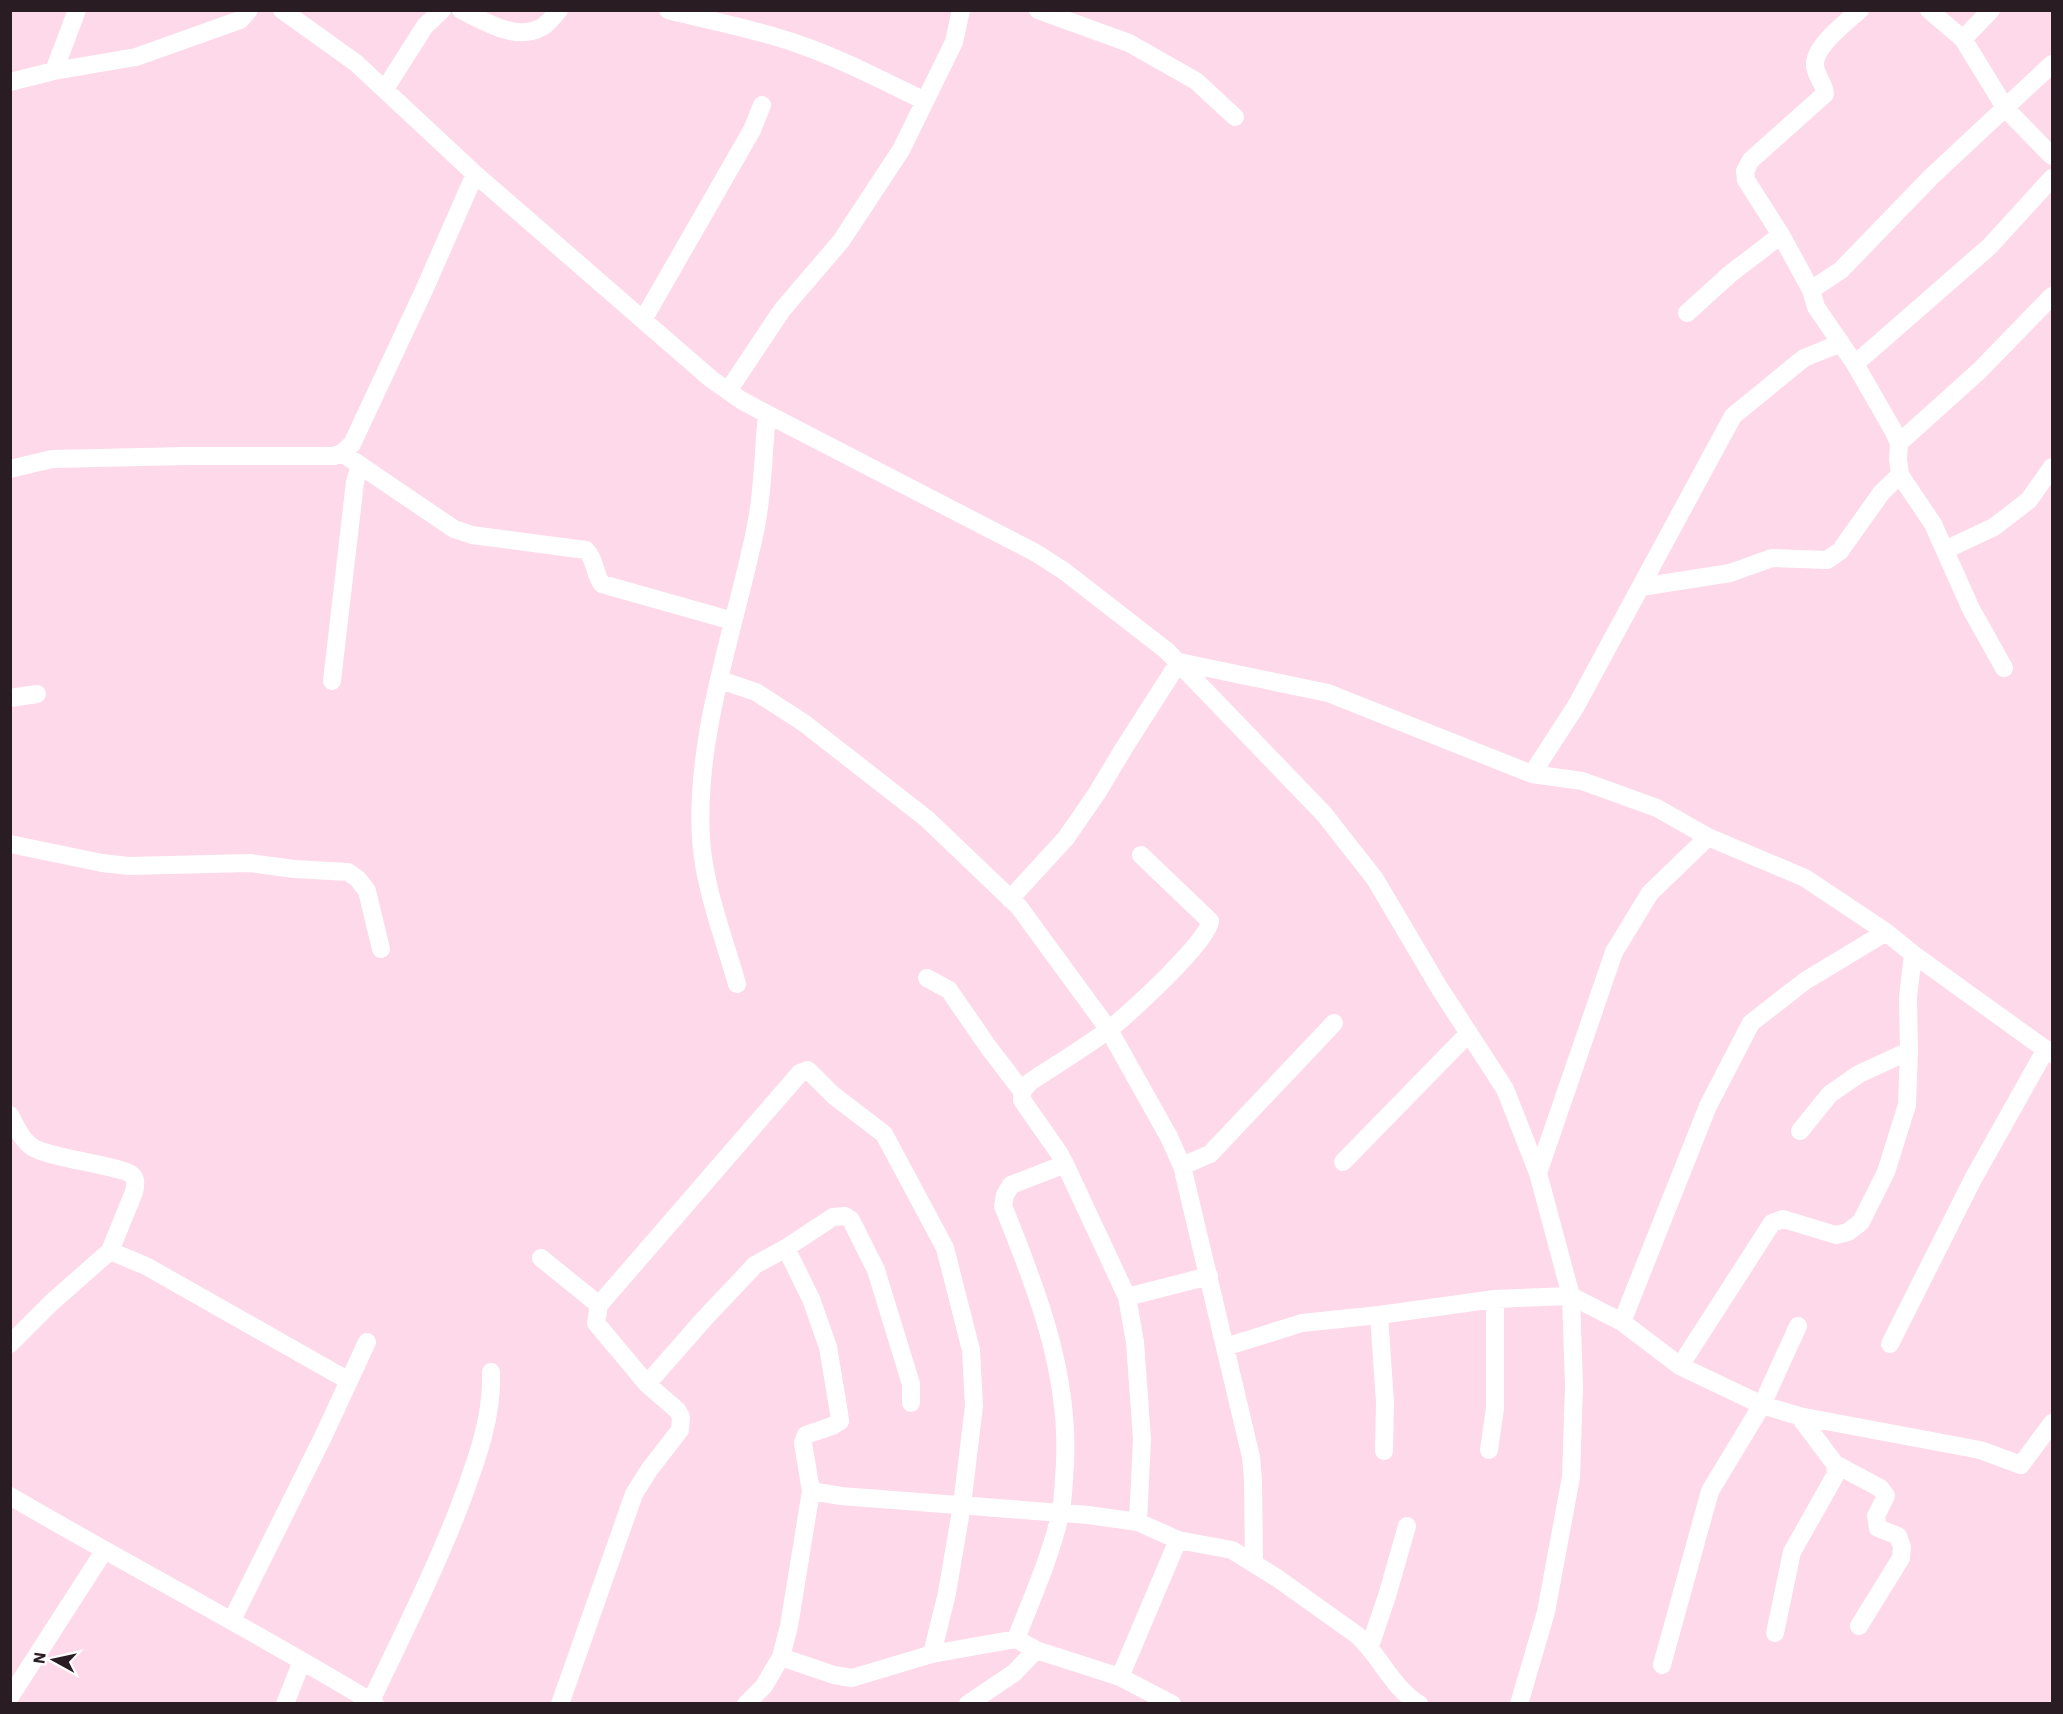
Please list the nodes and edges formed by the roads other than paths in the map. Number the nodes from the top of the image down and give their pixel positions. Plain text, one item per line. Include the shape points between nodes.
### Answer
1 (77, 10) edge
2 (249, 10) edge
3 (282, 10) edge
4 (442, 10) edge
5 (461, 10) edge
6 (559, 10) edge
7 (668, 10) edge
8 (961, 10) edge
9 (1038, 10) edge
10 (1860, 10) edge
11 (1929, 10) edge
12 (1991, 10) edge
13 (1963, 39) junction
14 (2052, 64) edge
15 (54, 71) junction
16 (10, 82) edge
17 (385, 89) junction
18 (925, 101) junction
19 (762, 105) dead end
20 (2006, 109) junction
21 (1235, 117) dead end
22 (2052, 156) edge
23 (475, 174) junction
24 (2052, 178) edge
25 (1781, 236) junction
26 (1811, 290) junction
27 (2052, 296) edge
28 (1687, 313) dead end
29 (643, 320) junction
30 (1841, 342) junction
31 (1855, 364) junction
32 (728, 390) junction
33 (767, 414) junction
34 (1899, 443) junction
35 (342, 453) junction
36 (360, 465) junction
37 (2052, 467) edge
38 (10, 469) edge
39 (1900, 475) junction
40 (1946, 550) junction
41 (1641, 587) junction
42 (733, 621) junction
43 (1179, 662) junction
44 (2004, 668) dead end
45 (720, 680) junction
46 (332, 681) dead end
47 (37, 694) dead end
48 (10, 698) edge
49 (1532, 774) junction
50 (1708, 837) junction
51 (10, 844) edge
52 (1141, 855) dead end
53 (1010, 899) junction
54 (1886, 932) junction
55 (381, 949) dead end
56 (1913, 954) junction
57 (927, 978) dead end
58 (737, 984) dead end
59 (1334, 1023) dead end
60 (1109, 1030) junction
61 (1469, 1033) junction
62 (1909, 1051) junction
63 (2049, 1052) edge
64 (1022, 1091) junction
65 (12, 1127) edge
66 (1800, 1131) dead end
67 (1343, 1162) dead end
68 (1065, 1164) junction
69 (1182, 1166) junction
70 (1538, 1173) junction
71 (786, 1248) junction
72 (110, 1251) junction
73 (541, 1258) dead end
74 (1209, 1276) junction
75 (1571, 1296) junction
76 (1127, 1298) junction
77 (1495, 1299) junction
78 (599, 1305) junction
79 (1379, 1315) junction
80 (1622, 1322) junction
81 (1798, 1326) dead end
82 (367, 1342) dead end
83 (10, 1344) edge
84 (1890, 1344) dead end
85 (1225, 1347) junction
86 (1680, 1366) junction
87 (491, 1372) dead end
88 (348, 1381) junction
89 (647, 1384) junction
90 (911, 1403) dead end
91 (1762, 1405) junction
92 (1799, 1416) junction
93 (2052, 1423) edge
94 (1489, 1450) dead end
95 (1384, 1451) dead end
96 (1835, 1464) junction
97 (811, 1491) junction
98 (10, 1496) edge
99 (962, 1505) junction
100 (1060, 1513) junction
101 (1138, 1522) junction
102 (1407, 1526) dead end
103 (1178, 1540) junction
104 (104, 1551) junction
105 (1254, 1562) junction
106 (232, 1620) junction
107 (1859, 1626) dead end
108 (1775, 1633) dead end
109 (1016, 1639) junction
110 (1370, 1646) junction
111 (1036, 1650) junction
112 (933, 1654) junction
113 (782, 1657) junction
114 (302, 1661) junction
115 (1662, 1665) dead end
116 (1120, 1677) junction
117 (10, 1697) edge
118 (373, 1702) edge
119 (285, 1704) edge
120 (560, 1704) edge
121 (746, 1704) edge
122 (968, 1704) edge
123 (1172, 1704) edge
124 (1419, 1704) edge
125 (1519, 1704) edge

1 - 15 street
2 - 15 street via 240,20 136,57
3 - 17 street
4 - 17 street via 424,26
5 - 6 street via 516,32 543,27
7 - 18 street via 798,44
8 - 18 street via 954,42
9 - 21 street via 1129,43 1196,81
10 - 25 street via 1816,55 1815,69 1824,93 1751,160 1745,171 1746,180
11 - 13 street
12 - 13 street
13 - 20 street
14 - 20 street
15 - 16 street
17 - 23 street
18 - 32 street via 901,150 847,231 782,310
19 - 29 street
20 - 22 street
20 - 26 street via 1931,177 1840,270
23 - 29 street
23 - 35 street via 352,444
24 - 31 street via 1990,246
25 - 26 street
25 - 28 street
26 - 30 street via 1816,307
27 - 34 street
29 - 32 street
30 - 31 street
30 - 41 street via 1804,358 1733,416
31 - 34 street
32 - 33 street
33 - 42 street via 755,534
33 - 43 street via 1036,553
34 - 39 street
35 - 36 street
35 - 38 street via 52,459
36 - 42 street via 454,529 472,536 586,550 602,584
36 - 46 street
37 - 40 street via 2029,500 1994,527
39 - 40 street
39 - 41 street via 1882,492 1840,551 1827,560 1772,558 1730,573
40 - 44 street via 1971,609
41 - 49 street via 1576,706
42 - 45 street
43 - 49 street via 1328,693
43 - 53 street via 1066,838
43 - 61 street via 1324,814 1375,879
45 - 53 street via 756,692 804,723 927,819
45 - 58 street via 706,748 702,841 706,873
47 - 48 street
49 - 50 street via 1582,780 1657,808
50 - 54 street via 1804,878
50 - 70 street via 1650,893 1614,952
51 - 55 street via 129,866 250,863 348,872 367,891
52 - 60 street via 1211,926 1158,986
53 - 60 street
54 - 56 street
54 - 80 street via 1805,981 1751,1023 1708,1106
56 - 62 street via 1908,997
56 - 63 street
57 - 64 street via 949,990
59 - 69 street via 1210,1154
60 - 64 street
60 - 69 street
61 - 67 street
61 - 70 street via 1505,1089
62 - 66 street via 1859,1074 1830,1094
62 - 86 street via 1907,1105 1886,1172 1861,1222 1836,1235 1783,1219 1772,1223
63 - 84 street via 1973,1179
64 - 68 street via 1022,1100
65 - 72 street via 36,1150 132,1174 135,1192
68 - 76 street
68 - 100 street via 1011,1185 1003,1206 1030,1272 1062,1384 1066,1455
69 - 74 street
70 - 75 street
71 - 89 street via 755,1265
71 - 90 street via 833,1217 851,1220 876,1270 911,1384
71 - 97 street via 811,1299 828,1347 840,1413 840,1421 806,1435 803,1443
72 - 83 street
72 - 88 street via 146,1266
73 - 78 street
74 - 76 street
74 - 85 street
75 - 77 street
75 - 80 street
75 - 125 street via 1571,1477 1546,1611
76 - 101 street via 1135,1342 1142,1439
77 - 79 street
77 - 94 street via 1494,1408
78 - 89 street via 596,1323
78 - 99 street via 800,1073 808,1070 832,1095 884,1134 945,1248 971,1350 974,1406
79 - 85 street via 1302,1323
79 - 95 street
80 - 86 street
81 - 91 street
82 - 88 street
85 - 105 street via 1251,1457
86 - 91 street
87 - 118 street via 477,1461 439,1560
88 - 106 street
89 - 120 street via 677,1410 680,1430 634,1494
91 - 92 street
91 - 115 street via 1710,1491
92 - 93 street via 1980,1450 2020,1465
92 - 96 street
96 - 107 street via 1880,1488 1886,1496 1876,1516 1878,1528 1898,1536 1902,1546 1901,1558
96 - 108 street via 1836,1474 1792,1552
97 - 99 street
97 - 113 street
98 - 104 street
99 - 100 street
99 - 112 street
100 - 101 street
100 - 109 street via 1046,1564
101 - 103 street
102 - 110 street
103 - 105 street via 1232,1550
103 - 116 street
104 - 106 street
104 - 117 street
105 - 110 street
106 - 114 street
109 - 111 street
109 - 112 street
110 - 124 street via 1396,1683
111 - 116 street
111 - 122 street via 1014,1673
112 - 113 street via 852,1677 834,1675
113 - 121 street via 764,1686
114 - 118 street
114 - 119 street
116 - 123 street

